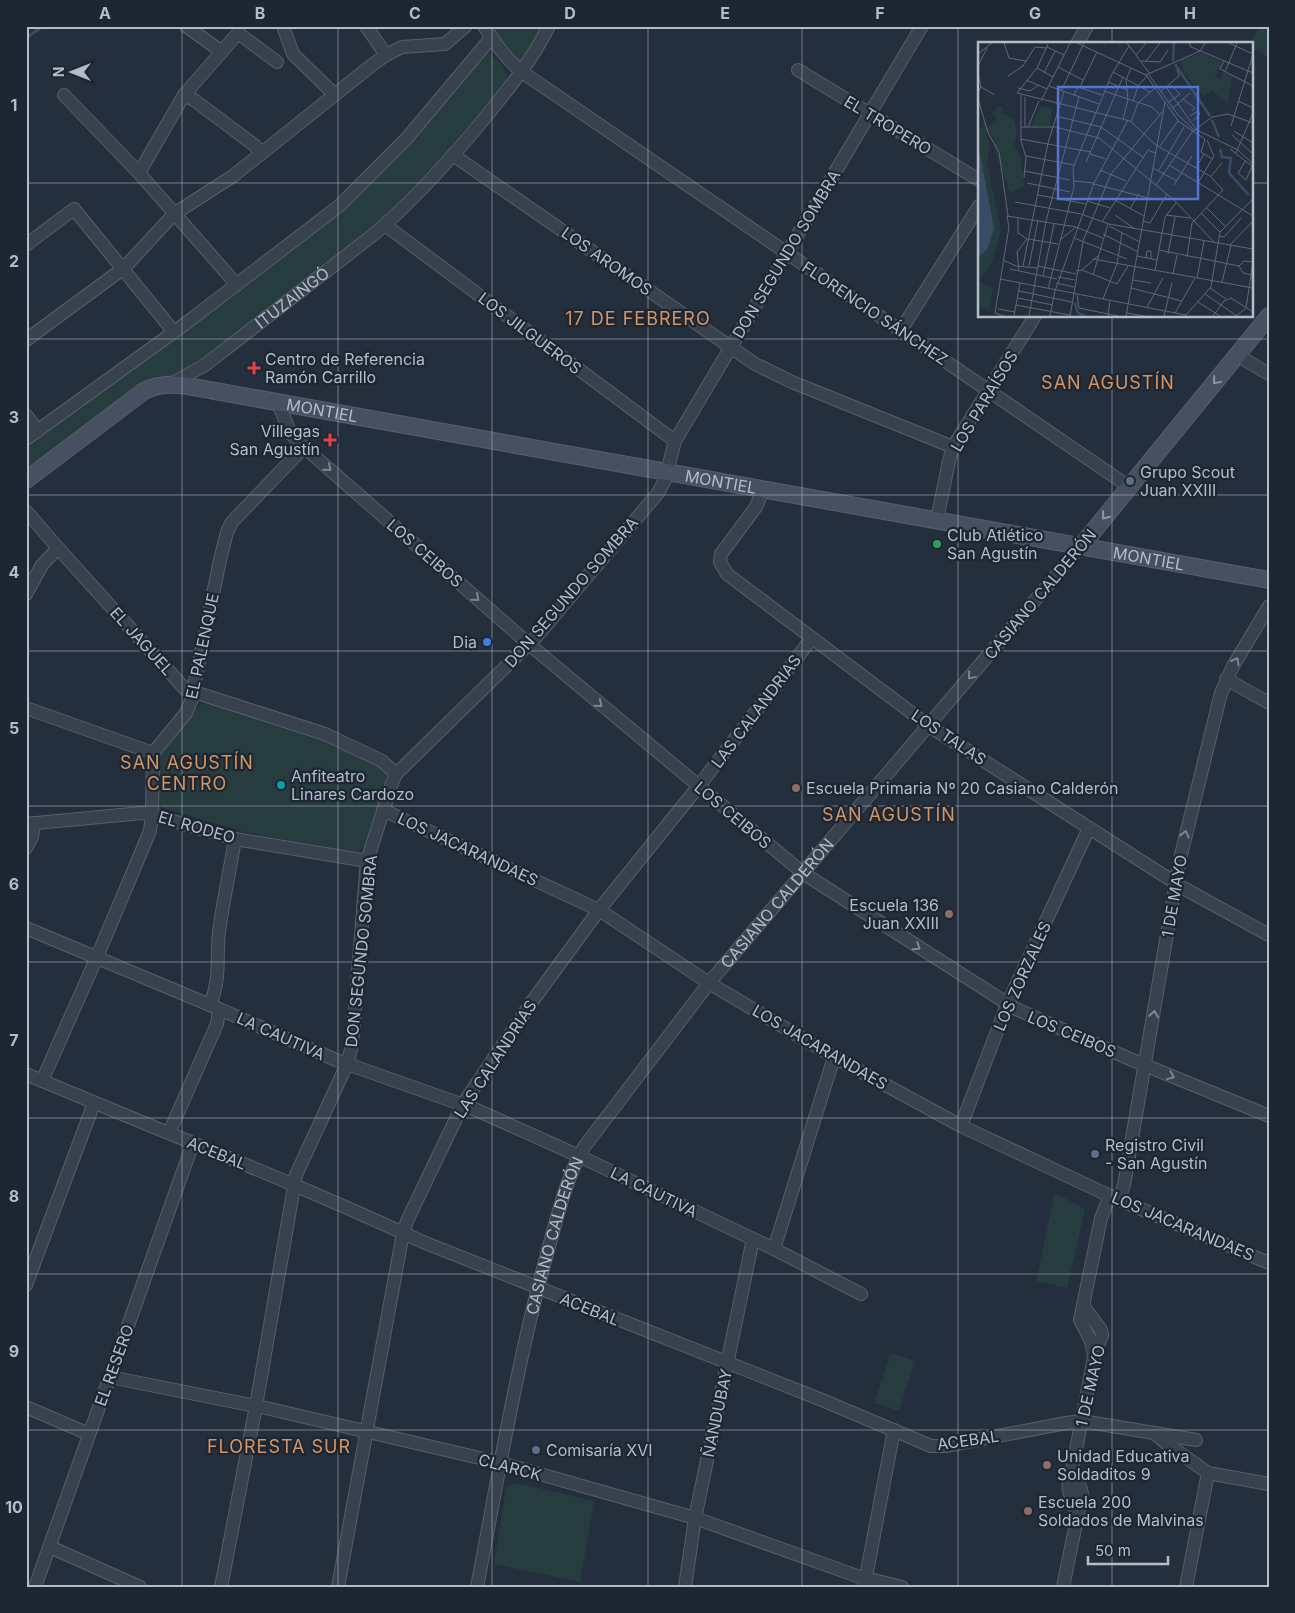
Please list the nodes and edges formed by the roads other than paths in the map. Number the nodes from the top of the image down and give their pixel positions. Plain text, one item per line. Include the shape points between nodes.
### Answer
1 (186, 26) edge
2 (283, 26) edge
3 (366, 26) edge
4 (466, 26) edge
5 (549, 26) edge
6 (922, 26) edge
7 (1087, 26) edge
8 (488, 30) edge
9 (1078, 42) edge
10 (222, 52) junction
11 (386, 55) junction
12 (277, 62) dead end
13 (798, 70) dead end
14 (522, 72) junction
15 (64, 95) dead end
16 (184, 95) junction
17 (335, 95) junction
18 (871, 115) junction
19 (262, 153) junction
20 (453, 155) junction
21 (139, 173) junction
22 (978, 179) edge
23 (978, 208) edge
24 (174, 214) junction
25 (385, 225) junction
26 (26, 244) edge
27 (787, 253) junction
28 (124, 268) junction
29 (237, 284) junction
30 (1269, 316) edge
31 (1034, 318) edge
32 (901, 330) junction
33 (174, 332) junction
34 (26, 340) edge
35 (730, 346) junction
36 (1237, 355) junction
37 (206, 365) junction
38 (1269, 374) edge
39 (171, 384) junction
40 (215, 391) junction
41 (990, 391) junction
42 (278, 402) junction
43 (26, 415) edge
44 (38, 431) junction
45 (26, 439) edge
46 (675, 441) junction
47 (304, 447) junction
48 (953, 448) junction
49 (667, 472) junction
50 (26, 480) edge
51 (1128, 486) junction
52 (763, 490) junction
53 (26, 511) edge
54 (937, 520) junction
55 (1082, 546) junction
56 (58, 548) junction
57 (1269, 580) edge
58 (26, 594) edge
59 (1269, 606) edge
60 (812, 638) junction
61 (530, 645) junction
62 (1226, 679) junction
63 (193, 692) junction
64 (1269, 703) edge
65 (26, 708) edge
66 (929, 726) junction
67 (152, 754) junction
68 (396, 774) junction
69 (698, 787) junction
70 (383, 810) junction
71 (152, 814) junction
72 (30, 823) edge
73 (1089, 828) junction
74 (235, 839) junction
75 (26, 848) edge
76 (367, 861) junction
77 (803, 873) junction
78 (1176, 882) junction
79 (599, 910) junction
80 (26, 928) edge
81 (1269, 935) edge
82 (97, 956) junction
83 (709, 983) junction
84 (1007, 1005) junction
85 (214, 1007) junction
86 (834, 1057) junction
87 (347, 1064) junction
88 (1146, 1066) junction
89 (26, 1074) edge
90 (42, 1081) junction
91 (94, 1103) junction
92 (464, 1104) junction
93 (1269, 1116) edge
94 (961, 1126) junction
95 (169, 1133) junction
96 (194, 1143) junction
97 (579, 1156) junction
98 (294, 1185) junction
99 (1115, 1198) junction
100 (403, 1233) junction
101 (753, 1239) junction
102 (774, 1249) junction
103 (1269, 1263) edge
104 (26, 1285) edge
105 (538, 1288) junction
106 (861, 1294) dead end
107 (727, 1364) junction
108 (110, 1377) junction
109 (256, 1406) junction
110 (26, 1407) edge
111 (1082, 1421) junction
112 (894, 1430) junction
113 (367, 1432) junction
114 (1154, 1433) junction
115 (88, 1434) junction
116 (1196, 1440) dead end
117 (500, 1463) junction
118 (1208, 1473) junction
119 (1269, 1484) edge
120 (696, 1518) junction
121 (50, 1547) junction
122 (33, 1581) edge
123 (864, 1583) edge
124 (140, 1587) edge
125 (221, 1587) edge
126 (338, 1587) edge
127 (477, 1587) edge
128 (684, 1587) edge
129 (902, 1587) edge
130 (1063, 1587) edge
131 (1186, 1587) edge

1 - 10 street
2 - 17 street via 293,54
3 - 11 street
4 - 11 street via 445,44 408,46
5 - 14 street, ITUZAINGÓ
6 - 18 street, DON SEGUNDO SOMBRA
7 - 9 street
8 - 14 street, FLORENCIO SÁNCHEZ
8 - 29 street via 407,138 361,186 317,224
10 - 12 street via 238,33
10 - 16 street
11 - 17 street
13 - 18 street, EL TROPERO
14 - 20 street, ITUZAINGÓ
14 - 27 street, FLORENCIO SÁNCHEZ
15 - 21 street
16 - 19 street
16 - 21 street
17 - 19 street
18 - 22 street, EL TROPERO
18 - 27 street, DON SEGUNDO SOMBRA
19 - 24 street via 234,176
20 - 25 street, ITUZAINGÓ
20 - 35 street, LOS AROMOS
21 - 24 street
23 - 32 street
24 - 28 street
24 - 29 street
25 - 37 street, ITUZAINGÓ
25 - 46 street, LOS JILGUEROS
26 - 28 street via 74,209
27 - 32 street, FLORENCIO SÁNCHEZ
27 - 35 street, DON SEGUNDO SOMBRA
28 - 33 street
28 - 34 street
29 - 33 street
30 - 36 street, CASIANO CALDERÓN
31 - 41 street, LOS PARAÍSOS
32 - 41 street, FLORENCIO SÁNCHEZ
33 - 44 street
35 - 46 street, DON SEGUNDO SOMBRA
35 - 48 street, LOS AROMOS via 755,364 792,382
36 - 38 street
36 -> 51 street, CASIANO CALDERÓN
37 - 39 street, ITUZAINGÓ
37 - 40 street via 205,379
39 - 40 street, MONTIEL
39 - 50 street, ITUZAINGÓ via 144,391
40 - 42 street, MONTIEL
41 - 48 street, LOS PARAÍSOS
41 - 51 street, FLORENCIO SÁNCHEZ
42 - 47 street, LOS CEIBOS via 291,434
42 - 49 street, MONTIEL
43 - 44 street
44 - 45 street
46 - 49 street, DON SEGUNDO SOMBRA
47 -> 61 street, LOS CEIBOS
47 - 63 street, EL PALENQUE via 228,528
48 - 54 street, LOS PARAÍSOS
49 - 52 street, MONTIEL
49 - 61 street, DON SEGUNDO SOMBRA via 658,493
51 -> 55 street, CASIANO CALDERÓN
52 - 54 street, MONTIEL
52 - 60 street, LOS TALAS via 756,506 725,546 720,562 727,574
53 - 56 street, EL JAGUEL
54 - 55 street, MONTIEL
55 - 57 street, MONTIEL
55 -> 66 street, CASIANO CALDERÓN
56 - 58 street via 42,566
56 - 63 street, EL JAGUEL via 185,689
62 -> 59 street, 1 DE MAYO
60 - 66 street, LOS TALAS
60 - 69 street, LAS CALANDRIAS
61 - 68 street, DON SEGUNDO SOMBRA
61 -> 69 street, LOS CEIBOS
62 - 64 street
78 -> 62 street, 1 DE MAYO via 1182,847
63 - 67 street, EL PALENQUE via 186,713
63 - 68 street, EL JAGUEL via 325,734 382,760
65 - 67 street
66 - 73 street, LOS TALAS
66 - 77 street, CASIANO CALDERÓN
67 - 71 street
68 - 70 street, DON SEGUNDO SOMBRA
69 - 77 street, LOS CEIBOS
69 - 79 street, LAS CALANDRIAS
70 - 76 street, DON SEGUNDO SOMBRA
70 - 79 street, LOS JACARANDAES
71 - 72 street, EL RODEO
71 - 74 street, EL RODEO
71 - 82 street via 150,831
72 - 75 street via 32,837
73 - 78 street, LOS TALAS
73 - 84 street, LOS ZORZALES
74 - 76 street, EL RODEO
74 - 85 street via 219,931
76 - 87 street, DON SEGUNDO SOMBRA via 352,1046
77 - 83 street, CASIANO CALDERÓN
77 -> 84 street, LOS CEIBOS
78 - 81 street, LOS TALAS
88 -> 78 street, 1 DE MAYO
79 - 83 street, LOS JACARANDAES
79 - 92 street, LAS CALANDRIAS via 531,1003
80 - 82 street, LA CAUTIVA
82 - 85 street, LA CAUTIVA
82 - 90 street
83 - 86 street, LOS JACARANDAES
83 - 97 street, CASIANO CALDERÓN
84 - 88 street, LOS CEIBOS
84 - 94 street, LOS ZORZALES
85 - 87 street, LA CAUTIVA
85 - 95 street via 216,1024
86 - 94 street, LOS JACARANDAES
86 - 102 street
87 - 92 street, LA CAUTIVA
87 - 98 street, DON SEGUNDO SOMBRA
88 -> 93 street, LOS CEIBOS
88 - 99 street, 1 DE MAYO via 1124,1185
89 - 90 street, ACEBAL
90 - 91 street, ACEBAL
91 - 95 street, ACEBAL
91 - 104 street
92 - 97 street, LA CAUTIVA
92 - 100 street, LAS CALANDRIAS
94 - 99 street, LOS JACARANDAES
95 - 96 street, ACEBAL
96 - 98 street, ACEBAL
96 - 108 street, EL RESERO
97 - 101 street, LA CAUTIVA
97 - 105 street, CASIANO CALDERÓN via 564,1195
98 - 100 street, ACEBAL
98 - 109 street, DON SEGUNDO SOMBRA
99 - 103 street, LOS JACARANDAES
99 - 111 street, 1 DE MAYO via 1101,1218 1080,1320 1091,1341 1094,1357
100 - 105 street, ACEBAL
100 - 113 street, LAS CALANDRIAS
101 - 102 street, LA CAUTIVA
101 - 107 street, ÑANDUBAY
102 - 106 street, LA CAUTIVA
105 - 107 street, ACEBAL
105 - 117 street, CASIANO CALDERÓN
107 - 112 street, ACEBAL
107 - 120 street, ÑANDUBAY
108 - 109 street, CLARCK
108 - 115 street, EL RESERO
109 - 113 street, CLARCK
109 - 125 street, DON SEGUNDO SOMBRA
110 - 115 street
111 - 112 street, ACEBAL via 938,1447
111 - 114 street, ACEBAL
111 - 130 street, 1 DE MAYO via 1067,1483 1077,1515
112 - 123 street
113 - 117 street, CLARCK
113 - 126 street, LAS CALANDRIAS
114 - 116 street, ACEBAL
114 - 118 street
115 - 121 street, EL RESERO
117 - 120 street, CLARCK
117 - 127 street, CASIANO CALDERÓN
118 - 119 street
118 - 131 street
120 - 123 street, CLARCK
120 - 128 street, ÑANDUBAY
121 - 122 street, EL RESERO
121 - 124 street
123 - 129 street, CLARCK

